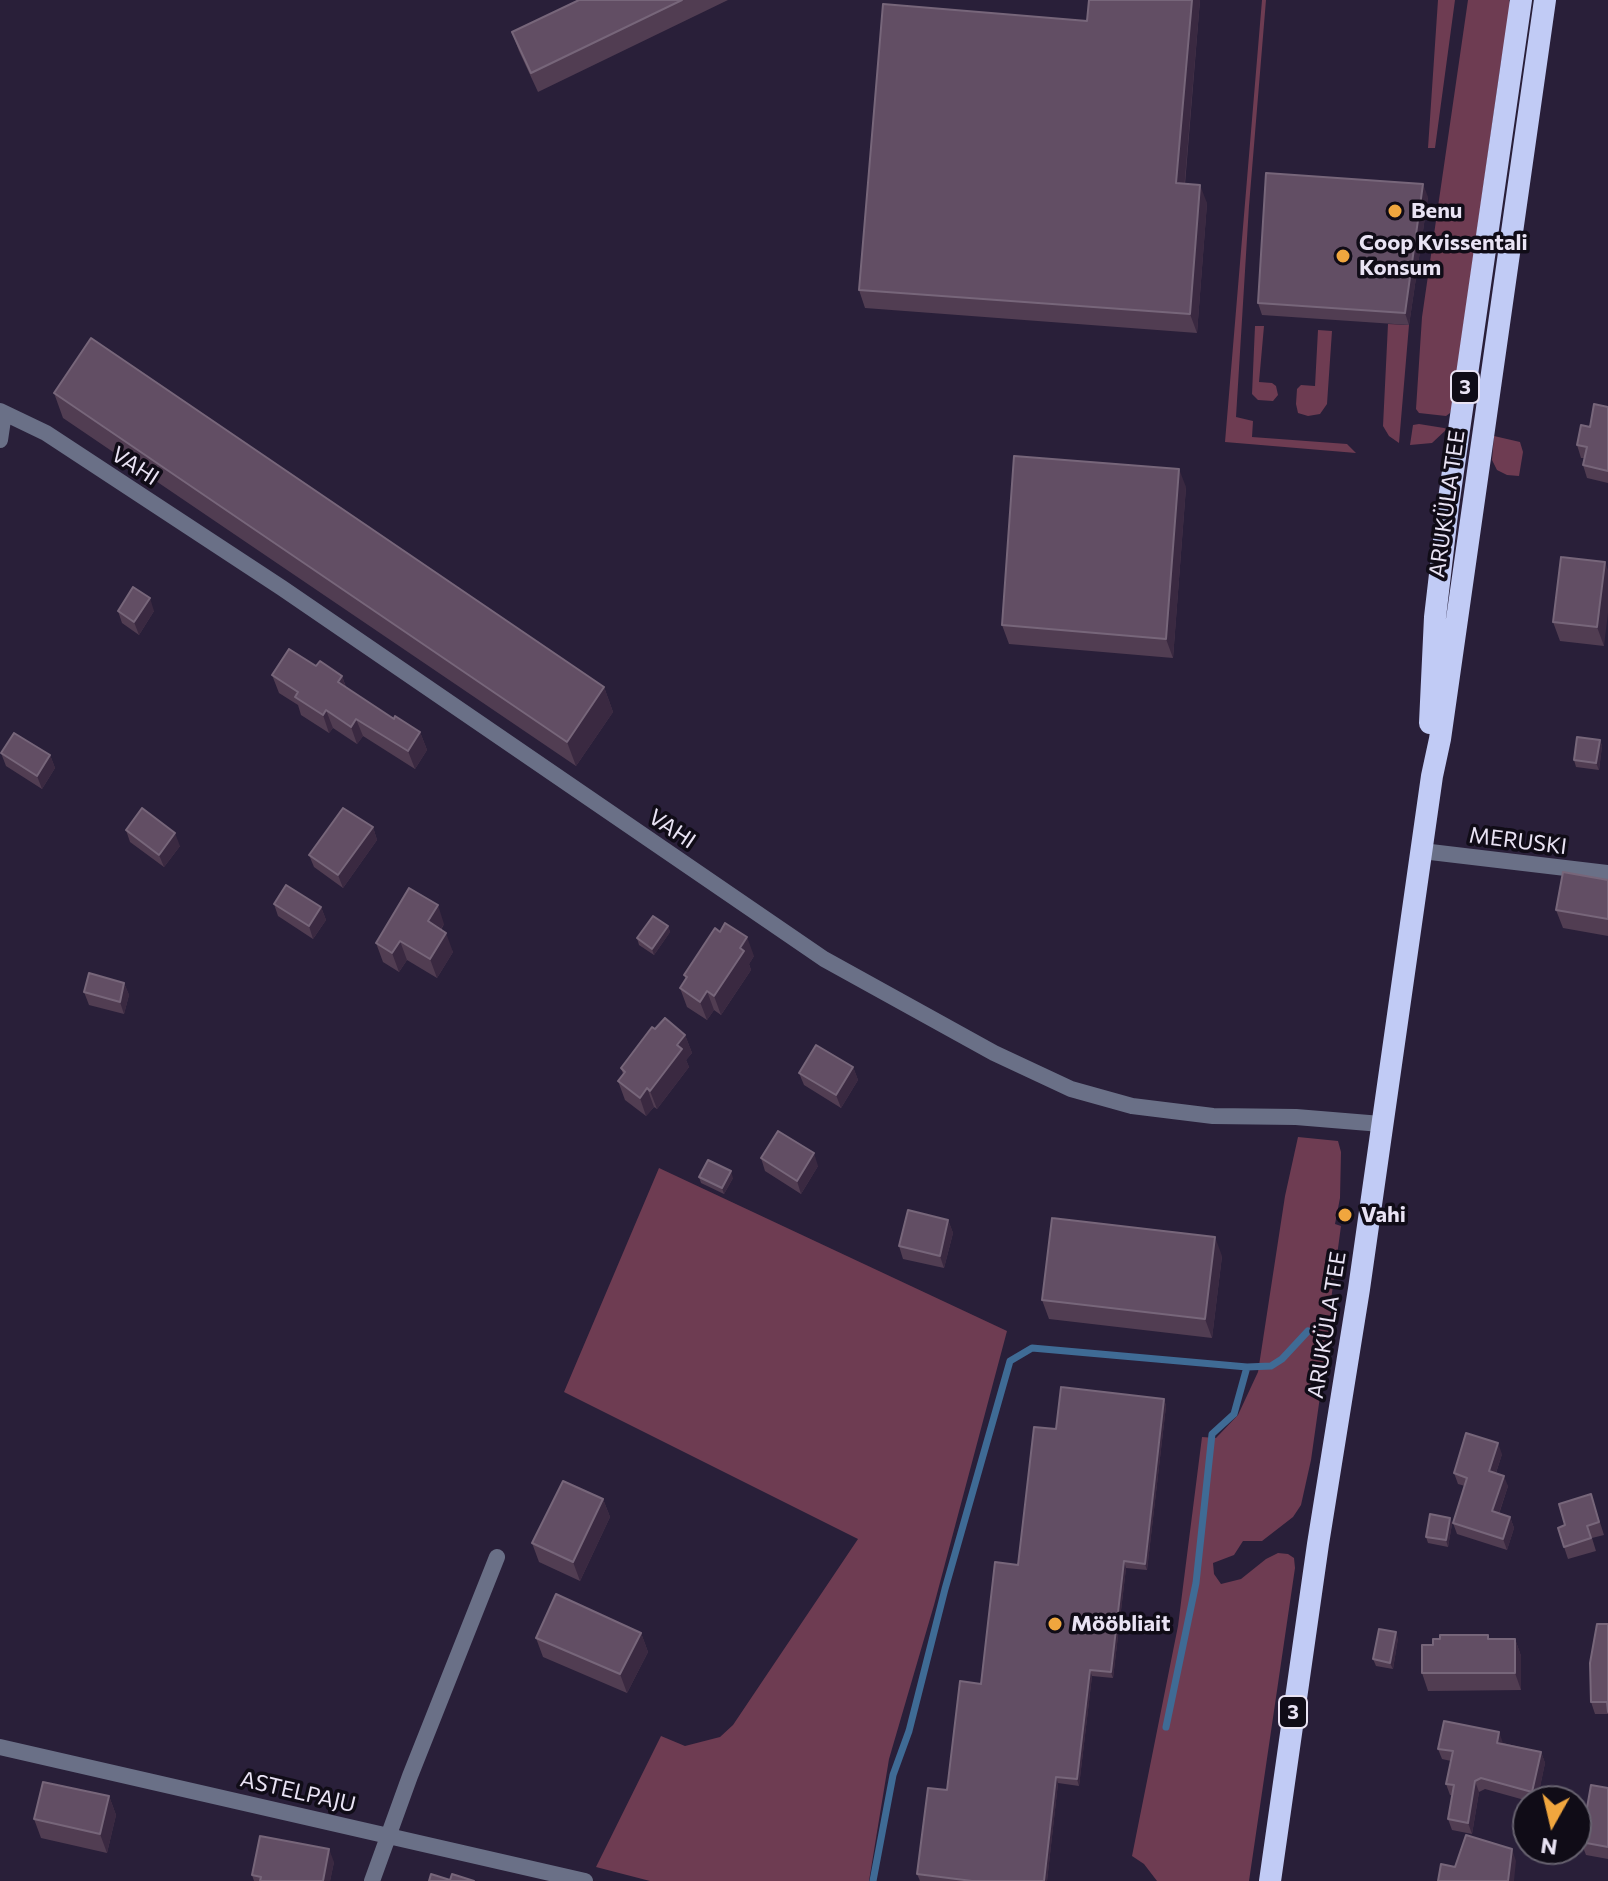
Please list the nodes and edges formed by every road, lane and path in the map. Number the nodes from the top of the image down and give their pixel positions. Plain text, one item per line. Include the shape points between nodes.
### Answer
1 (1521, 0) edge
2 (1545, 0) edge
3 (2, 412) edge
4 (0, 440) edge
5 (1432, 776) junction
6 (1422, 851) junction
7 (1608, 873) edge
8 (1381, 1124) junction
9 (497, 1557) dead end
10 (0, 1747) edge
11 (390, 1835) junction
12 (372, 1881) edge
13 (585, 1881) edge
14 (1270, 1881) edge

1 - 5 highway, ARUKÜLA TEE / 3 via 1440,569
2 - 5 highway, ARUKÜLA TEE / 3
3 - 4 street
3 - 8 street, VAHI via 46,433 282,588 824,959 994,1053 1071,1089 1132,1106 1213,1116
5 - 6 highway, ARUKÜLA TEE / 3
6 - 7 street, MERUSKI
6 - 8 highway, ARUKÜLA TEE / 3
8 - 14 highway, ARUKÜLA TEE / 3
9 - 11 street
10 - 11 street, ASTELPAJU
11 - 12 street
11 - 13 street, ASTELPAJU

